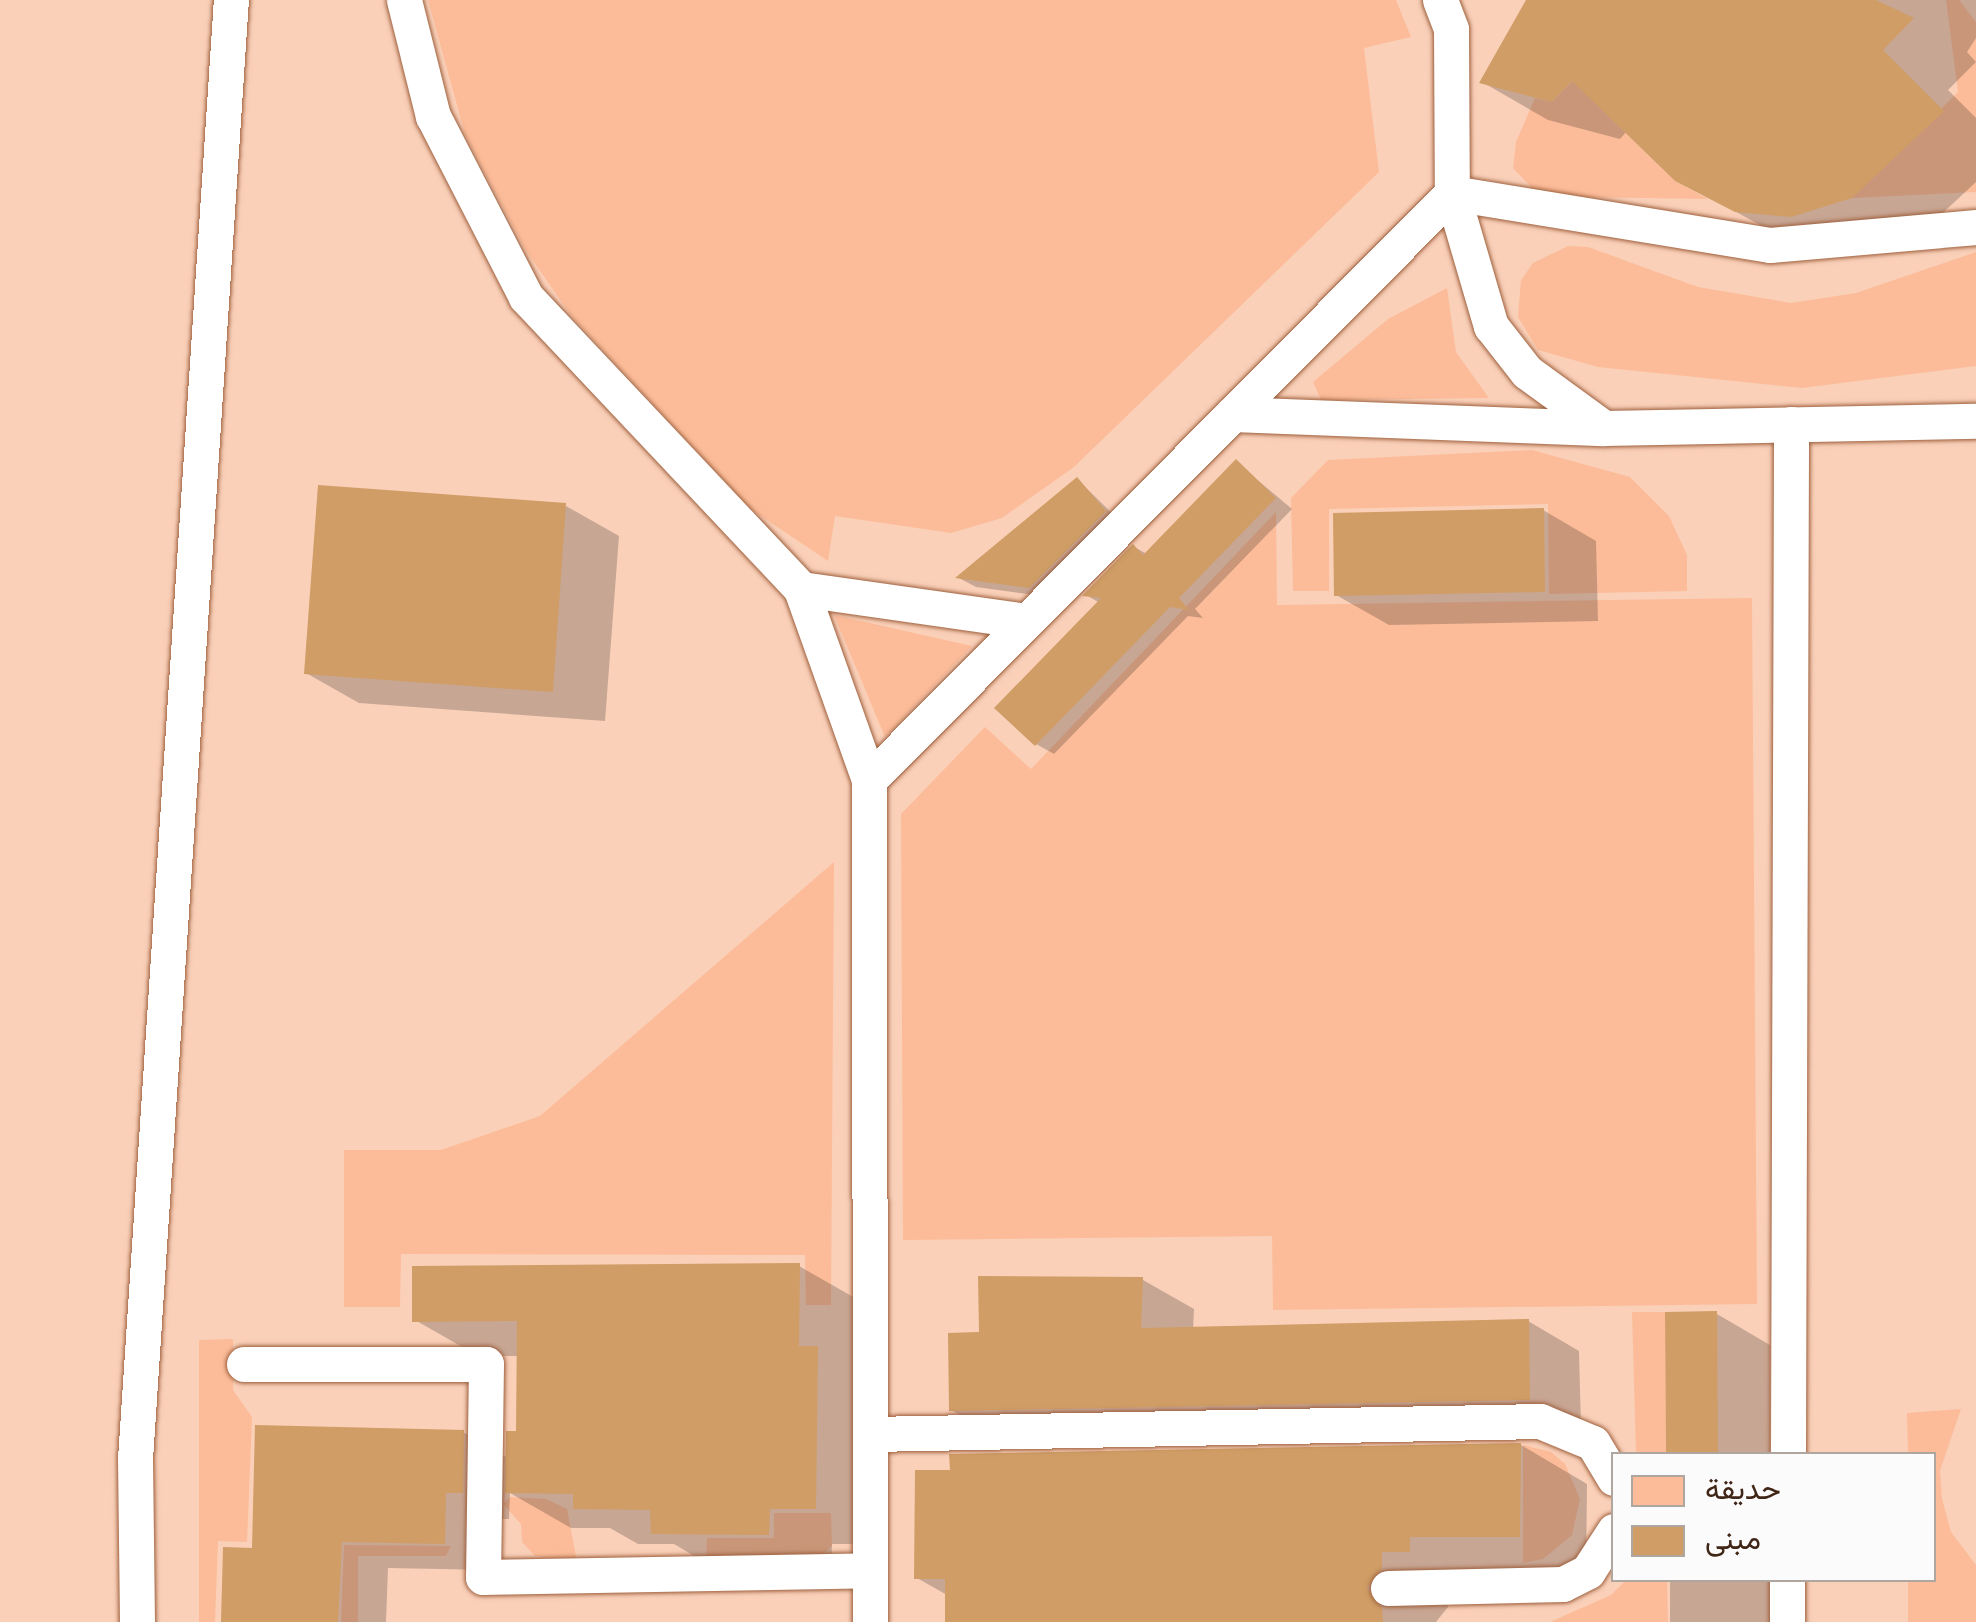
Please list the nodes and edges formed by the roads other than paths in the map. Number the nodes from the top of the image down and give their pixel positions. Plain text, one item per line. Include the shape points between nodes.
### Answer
1 (230, 0) edge
2 (404, 0) edge
3 (1440, 0) edge
4 (1452, 193) junction
5 (1976, 226) edge
6 (1232, 414) junction
7 (1976, 421) edge
8 (1791, 424) junction
9 (1604, 428) junction
10 (801, 589) junction
11 (1026, 622) junction
12 (869, 780) junction
13 (244, 1364) dead end
14 (870, 1434) junction
15 (1788, 1452) edge
16 (1611, 1473) edge
17 (1611, 1536) edge
18 (870, 1570) junction
19 (1787, 1582) edge
20 (1388, 1588) dead end
21 (137, 1622) edge
22 (870, 1622) edge
23 (1787, 1622) edge

1 - 21 lane via 136,1459
2 - 10 lane via 433,116 526,298
3 - 4 lane via 1452,29
4 - 5 lane via 1770,245
4 - 6 lane
4 - 9 lane via 1492,326 1528,372
6 - 9 lane
6 - 11 lane
7 - 8 lane
8 - 9 lane
8 - 15 lane
10 - 11 lane
10 - 12 lane
11 - 12 lane
12 - 14 lane
13 - 18 lane via 486,1364 483,1577
14 - 16 lane via 1540,1421 1593,1444
14 - 18 lane
17 - 20 lane via 1588,1571 1563,1584
18 - 22 lane
19 - 23 lane

